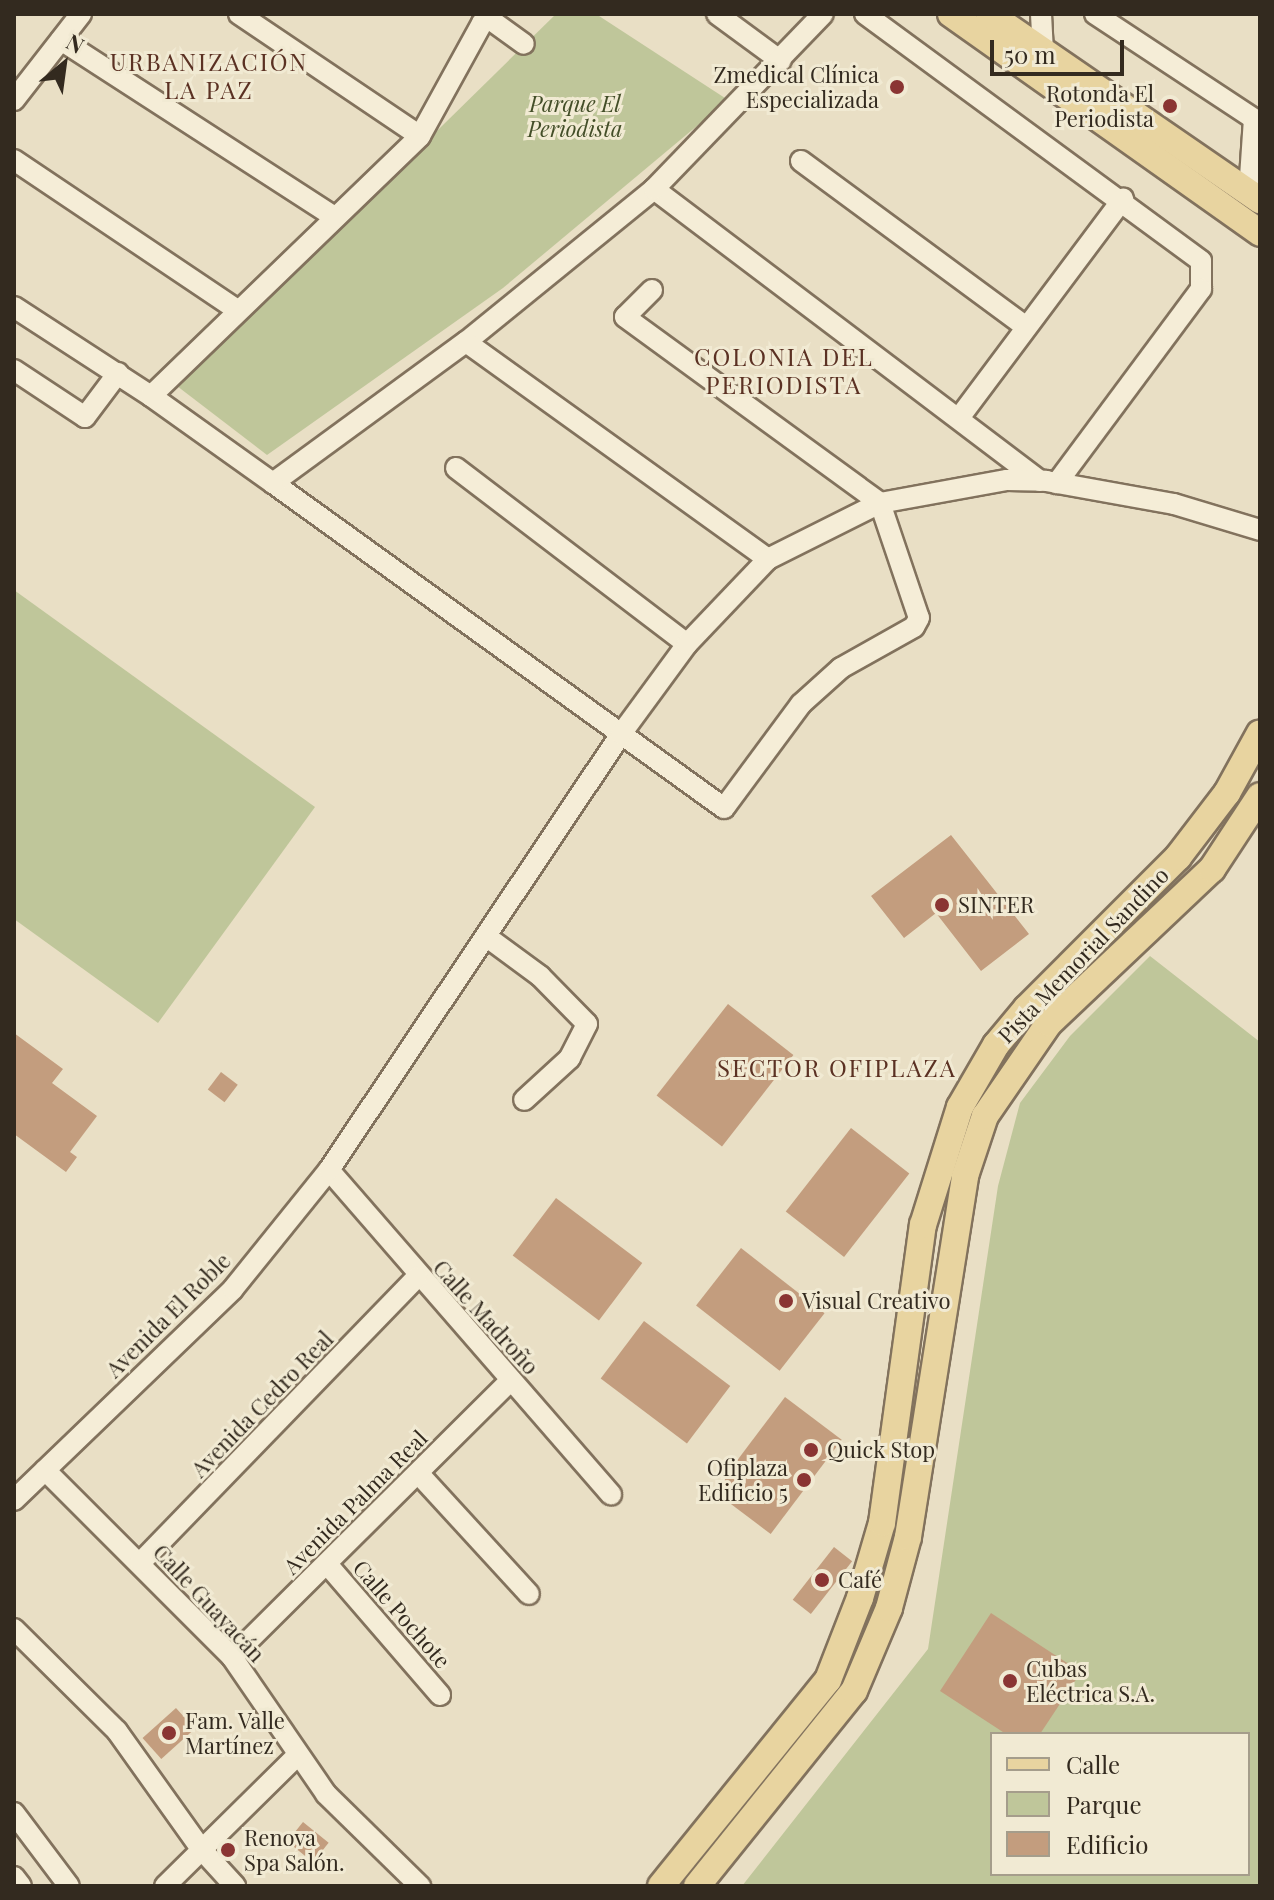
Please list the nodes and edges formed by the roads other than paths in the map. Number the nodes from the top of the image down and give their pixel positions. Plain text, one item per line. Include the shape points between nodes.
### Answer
1 (81, 14) edge
2 (239, 14) edge
3 (717, 14) edge
4 (823, 14) edge
5 (865, 14) edge
6 (951, 14) edge
7 (989, 14) edge
8 (1041, 14) edge
9 (1095, 14) edge
10 (61, 40) junction
11 (524, 44) dead end
12 (1043, 52) junction
13 (781, 61) junction
14 (14, 100) edge
15 (1257, 121) edge
16 (420, 136) junction
17 (14, 160) edge
18 (801, 161) dead end
19 (654, 189) junction
20 (1255, 196) edge
21 (1123, 199) junction
22 (335, 217) junction
23 (1260, 233) edge
24 (652, 290) dead end
25 (14, 307) edge
26 (237, 310) junction
27 (1026, 327) junction
28 (466, 342) junction
29 (14, 370) edge
30 (118, 373) junction
31 (151, 396) junction
32 (959, 418) junction
33 (1012, 459) junction
34 (456, 468) dead end
35 (1007, 480) junction
36 (1049, 482) junction
37 (273, 483) junction
38 (880, 503) junction
39 (1260, 530) edge
40 (768, 559) junction
41 (687, 644) junction
42 (1260, 733) edge
43 (621, 734) junction
44 (1260, 796) edge
45 (487, 937) junction
46 (524, 1100) dead end
47 (329, 1170) junction
48 (951, 1253) junction
49 (417, 1277) junction
50 (908, 1333) junction
51 (511, 1380) junction
52 (925, 1414) junction
53 (45, 1470) junction
54 (418, 1473) junction
55 (611, 1494) dead end
56 (14, 1500) edge
57 (140, 1563) junction
58 (327, 1564) junction
59 (529, 1594) dead end
60 (14, 1629) edge
61 (232, 1657) junction
62 (440, 1695) dead end
63 (298, 1755) junction
64 (14, 1813) edge
65 (202, 1850) junction
66 (670, 1876) edge
67 (14, 1877) edge
68 (700, 1885) edge
69 (21, 1886) edge
70 (69, 1886) edge
71 (165, 1886) edge
72 (235, 1886) edge
73 (420, 1886) edge

1 - 10 street
2 - 16 street
3 - 13 street
4 - 13 street
5 - 21 street
6 - 23 main road
7 - 12 main road
8 - 12 street
9 - 15 street
10 - 14 street
10 - 22 street
11 - 16 street via 488,18 482,23
12 - 20 main road
13 - 19 street
15 - 20 street
16 - 22 street
17 - 26 street
18 - 27 street
19 - 28 street
19 - 32 street
21 - 27 street
21 - 36 street via 1195,255 1205,279
22 - 26 street
24 - 38 street via 625,317
25 - 30 street
26 - 31 street
27 - 32 street
28 - 37 street
28 - 40 street
29 - 30 street via 85,417
30 - 31 street
31 - 37 street
32 - 33 street
33 - 35 street via 1016,470
33 - 36 street
34 - 41 street
35 - 36 street, Avenida El Roble
35 - 38 street, Avenida El Roble
36 - 39 street, Avenida El Roble via 1174,504
37 - 43 street
38 - 40 street, Avenida El Roble
38 - 43 street via 918,622 822,683 791,715 724,808
40 - 41 street, Avenida El Roble
41 - 43 street, Avenida El Roble
42 - 50 main road, Pista Memorial Sandino via 1227,793 1178,857 996,1045 960,1107 923,1225
43 - 45 street, Avenida El Roble
44 - 48 main road, Pista Memorial Sandino via 1212,869 1092,978 1017,1061 985,1116
45 - 46 street via 540,976 587,1024 570,1058
45 - 47 street, Avenida El Roble
47 - 49 street, Calle Madroño
47 - 53 street, Avenida El Roble via 233,1289
48 - 50 main road via 928,1317
48 - 52 main road, Pista Memorial Sandino
49 - 51 street, Calle Madroño
49 - 57 street, Avenida Cedro Real
50 - 52 main road via 924,1351 918,1398
50 - 66 main road, Pista Memorial Sandino via 882,1523 828,1680
51 - 54 street, Avenida Palma Real
51 - 55 street, Calle Madroño
52 - 68 main road, Pista Memorial Sandino via 908,1537 871,1656 854,1691
53 - 56 street, Avenida El Roble
53 - 57 street, Calle Guayacán
54 - 58 street, Avenida Palma Real
54 - 59 street
57 - 61 street, Calle Guayacán
58 - 61 street, Avenida Palma Real
58 - 62 street, Calle Pochote
60 - 65 street via 117,1731
61 - 63 street, Calle Guayacán
63 - 65 street
63 - 73 street, Calle Guayacán via 326,1794
64 - 70 street
65 - 71 street
65 - 72 street
66 - 68 street
67 - 69 street

